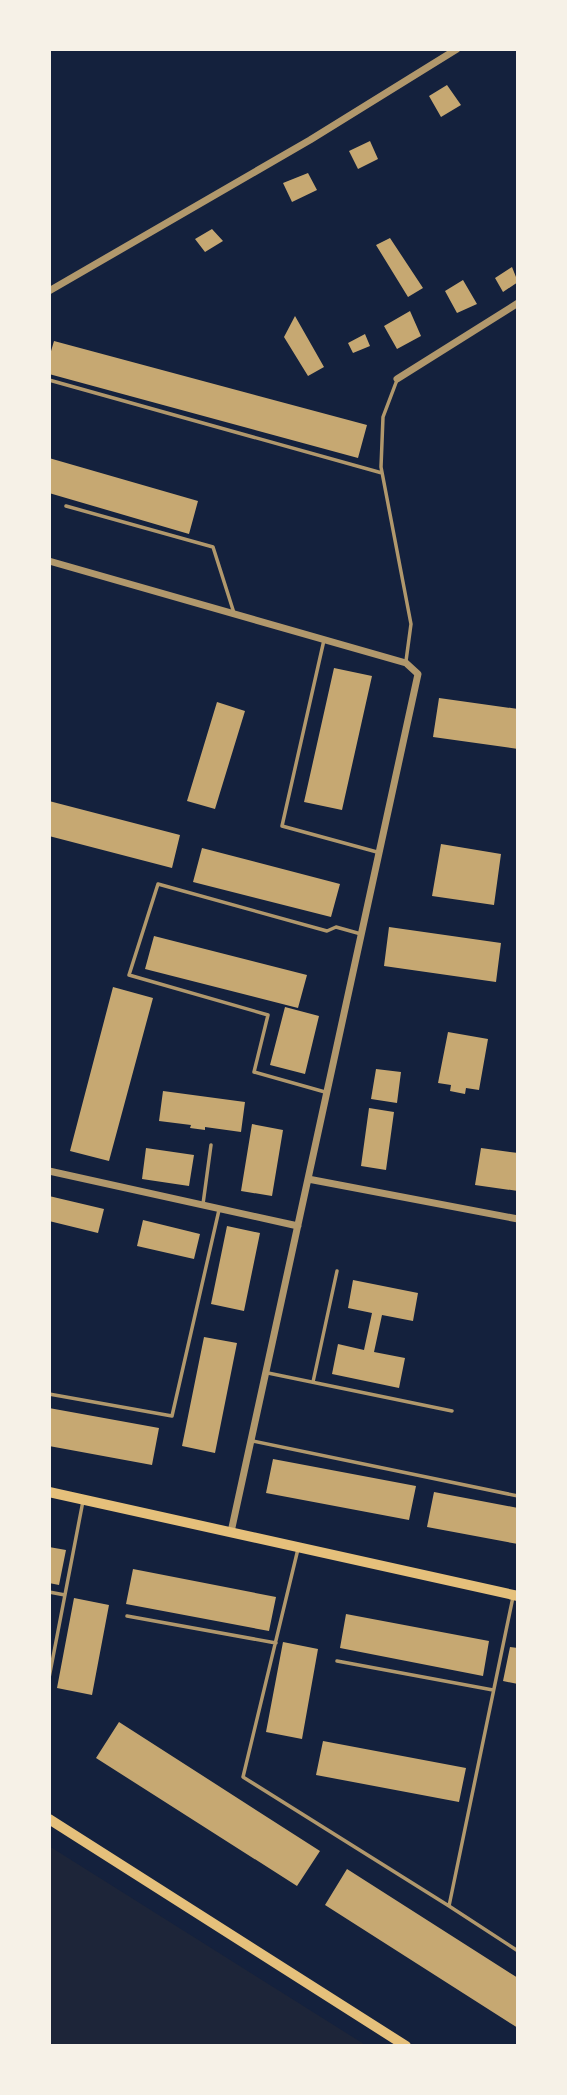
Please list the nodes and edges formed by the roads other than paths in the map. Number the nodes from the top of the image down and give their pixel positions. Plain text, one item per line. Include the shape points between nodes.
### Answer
1 (457, 49) edge
2 (49, 291) edge
3 (518, 303) edge
4 (397, 379) joint
5 (49, 380) edge
6 (382, 473) junction
7 (66, 506) dead end
8 (49, 561) edge
9 (235, 615) junction
10 (324, 640) junction
11 (406, 663) junction
12 (379, 853) junction
13 (362, 934) junction
14 (327, 1092) junction
15 (211, 1145) dead end
16 (49, 1171) edge
17 (308, 1179) junction
18 (202, 1206) junction
19 (219, 1210) junction
20 (518, 1219) edge
21 (298, 1226) junction
22 (337, 1271) dead end
23 (266, 1373) junction
24 (313, 1382) junction
25 (49, 1394) edge
26 (453, 1411) dead end
27 (251, 1440) junction
28 (49, 1492) edge
29 (518, 1496) edge
30 (83, 1499) junction
31 (231, 1532) junction
32 (298, 1548) junction
33 (49, 1592) edge
34 (65, 1595) junction
35 (516, 1595) edge
36 (127, 1616) dead end
37 (276, 1643) junction
38 (337, 1661) dead end
39 (49, 1678) edge
40 (493, 1690) junction
41 (49, 1819) edge
42 (449, 1906) junction
43 (518, 1951) edge
44 (406, 2046) edge

1 - 2 street via 310,141
3 - 4 street
4 - 6 lane via 383,417
5 - 6 lane
6 - 11 lane via 411,624
7 - 9 lane via 213,547
8 - 9 street
9 - 10 street
10 - 11 street
10 - 12 lane via 282,826
11 - 12 street via 418,674
12 - 13 street
13 - 14 street
13 - 14 lane via 336,927 327,931 158,884 129,975 268,1015 254,1072
14 - 17 street
15 - 18 lane
16 - 18 street
17 - 20 street
17 - 21 street
18 - 19 street
19 - 21 street
19 - 25 lane via 172,1416
21 - 23 street
22 - 24 lane
23 - 24 lane
23 - 27 street
24 - 26 lane
27 - 29 lane
27 - 31 street
28 - 30 main road
30 - 31 main road
30 - 34 lane
31 - 32 main road
32 - 35 main road
32 - 37 lane
33 - 34 lane
34 - 39 lane
35 - 40 lane
36 - 37 lane
37 - 42 lane via 243,1777
38 - 40 lane
40 - 42 lane
41 - 44 main road
42 - 43 lane

